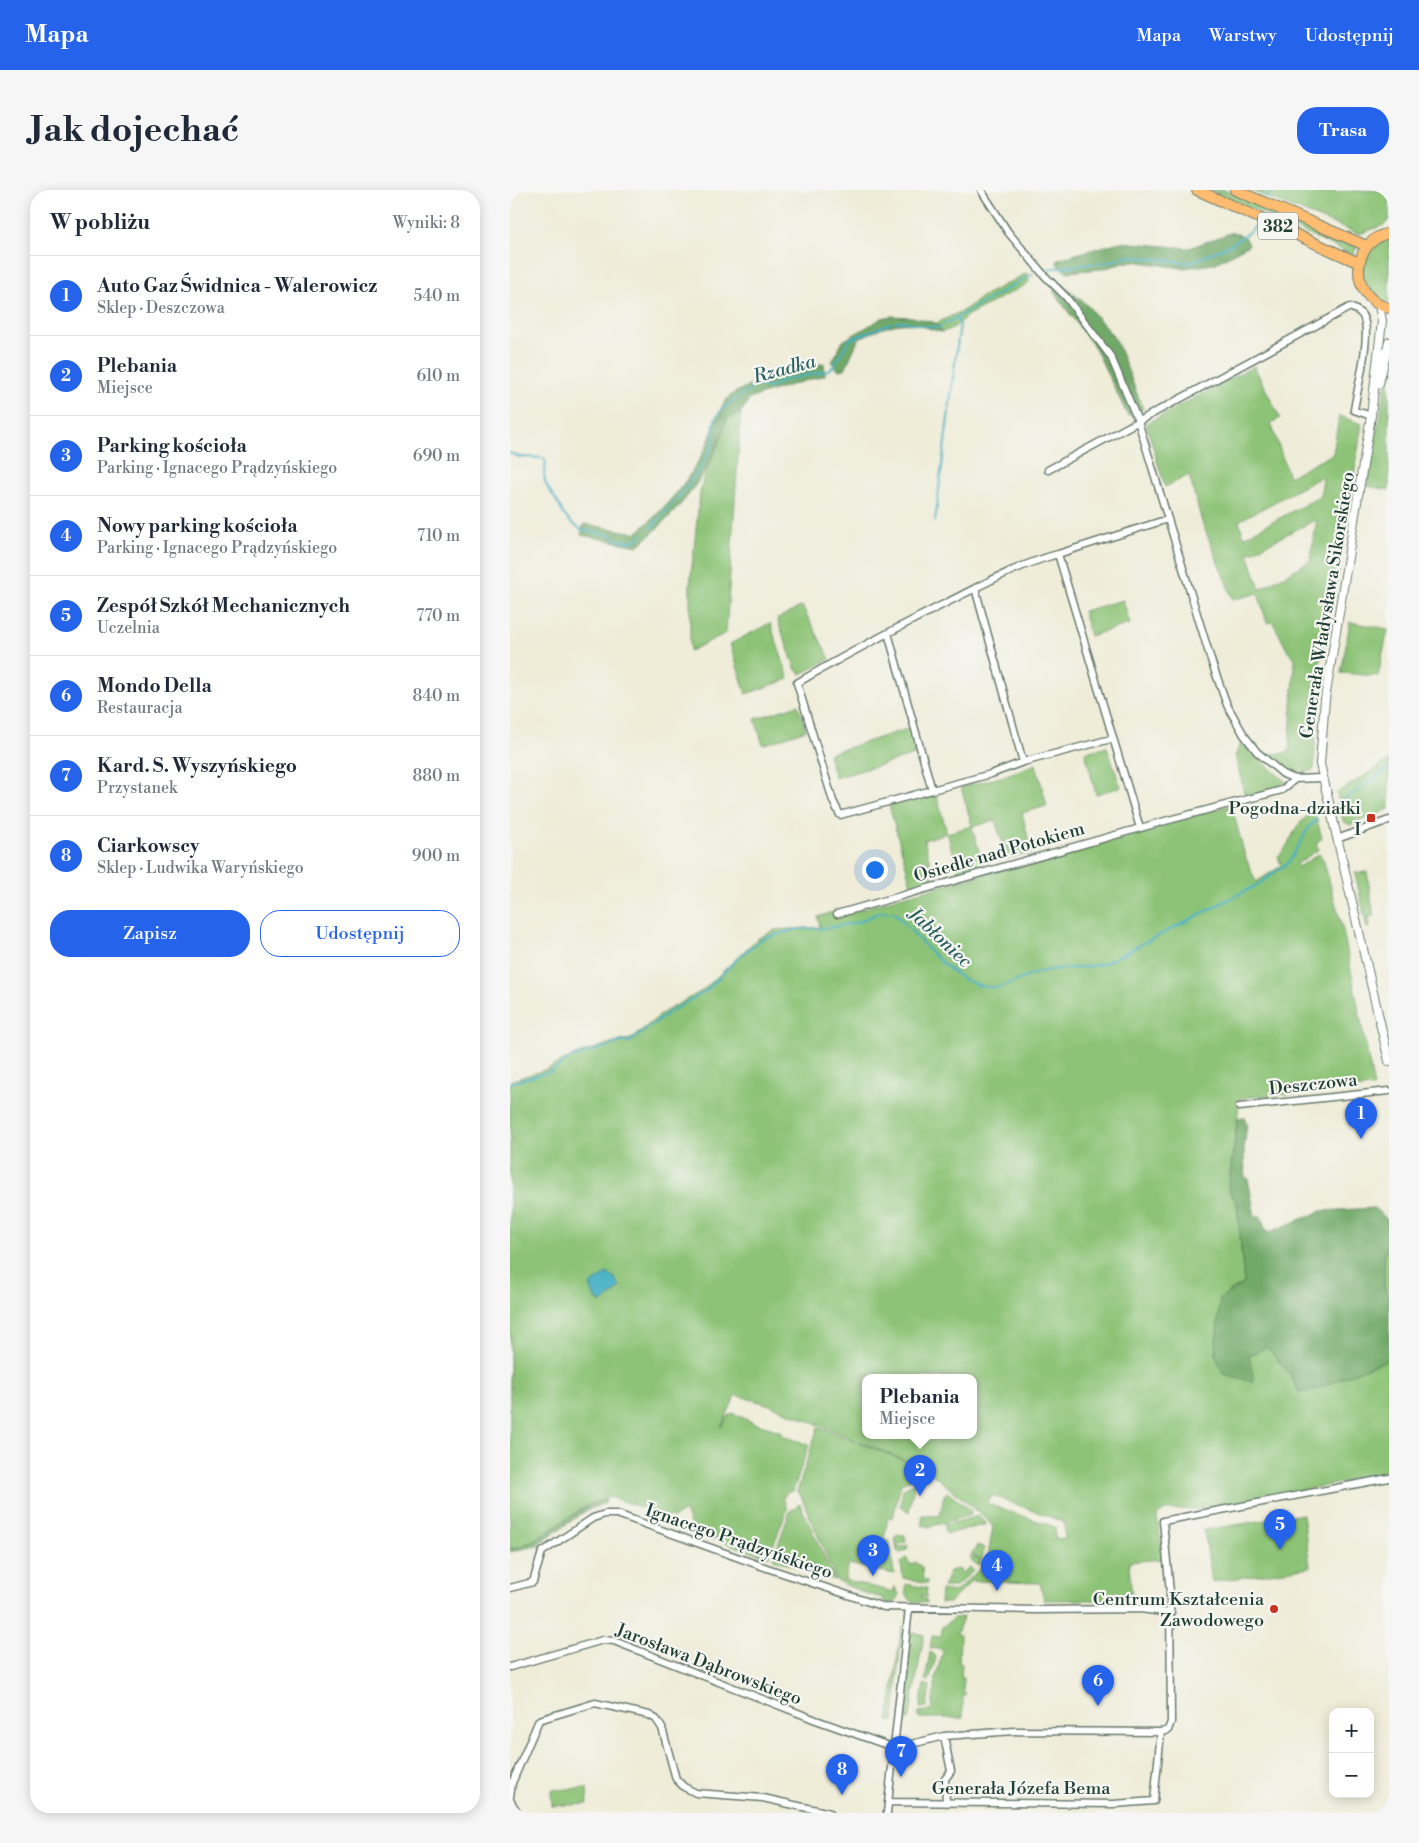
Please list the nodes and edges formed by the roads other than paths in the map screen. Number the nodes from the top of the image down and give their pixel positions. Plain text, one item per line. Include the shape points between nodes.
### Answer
1 (981, 190) edge
2 (1197, 190) edge
3 (1235, 190) edge
4 (1389, 233) edge
5 (1366, 246) junction
6 (1359, 263) junction
7 (1384, 307) edge
8 (1389, 342) edge
9 (1371, 416) junction
10 (1138, 421) junction
11 (1048, 470) dead end
12 (1168, 519) junction
13 (1058, 554) junction
14 (975, 588) junction
15 (888, 633) junction
16 (1111, 739) junction
17 (1023, 762) junction
18 (1322, 778) junction
19 (1295, 779) junction
20 (932, 790) junction
21 (1389, 820) edge
22 (1140, 828) junction
23 (1337, 839) junction
24 (837, 914) dead end
25 (1386, 1037) edge
26 (1389, 1061) edge
27 (1389, 1091) edge
28 (1239, 1107) dead end
29 (1389, 1478) edge
30 (510, 1588) edge
31 (909, 1608) junction
32 (1171, 1612) junction
33 (510, 1667) edge
34 (1161, 1732) junction
35 (944, 1736) junction
36 (895, 1748) junction
37 (510, 1798) edge
38 (889, 1802) junction
39 (946, 1803) junction
40 (518, 1813) edge
41 (830, 1813) edge
42 (887, 1813) edge

1 - 10 street via 1008,232 1104,345
2 - 6 main road, 382
3 - 5 main road, 382
4 - 5 main road
5 - 6 main road
6 - 7 main road via 1362,287 1369,298
7 - 9 street, Generała Władysława Sikorskiego
8 - 9 street, Generała Władysława Sikorskiego
9 - 10 street via 1354,410 1366,344 1365,320 1359,311 1350,307
9 - 18 street, Generała Władysława Sikorskiego via 1324,699 1320,744
10 - 11 street
10 - 12 street
12 - 13 street
12 - 19 street via 1227,705 1257,752 1283,774
13 - 14 street via 1030,561
13 - 16 street
14 - 15 street
14 - 17 street
15 - 20 street
15 - 20 street via 797,683 833,801 840,814
16 - 17 street
16 - 22 street
17 - 20 street
18 - 19 street
18 - 23 street, Generała Władysława Sikorskiego
19 - 22 street, Osiedle nad Potokiem via 1282,790
21 - 23 street
22 - 24 street, Osiedle nad Potokiem
23 - 25 street, Generała Władysława Sikorskiego
25 - 26 street, Generała Władysława Sikorskiego
27 - 28 street, Deszczowa
29 - 32 street via 1163,1520
30 - 31 street, Ignacego Prądzyńskiego via 533,1582 542,1552 593,1518 617,1514 884,1607
31 - 32 street, Ignacego Prądzyńskiego via 1140,1609
31 - 36 street
32 - 34 street via 1171,1722 1168,1730
33 - 36 street, Jarosława Dąbrowskiego via 604,1640 614,1641
34 - 35 street via 1015,1731
34 - 39 street, Generała Józefa Bema via 1154,1801 1114,1804
35 - 36 street
35 - 39 street via 951,1771 945,1779
36 - 38 street
37 - 40 street
37 - 41 street via 512,1783 539,1720 595,1703 656,1719 662,1728 676,1779 696,1793 762,1798
38 - 39 street, Generała Józefa Bema
38 - 42 street

